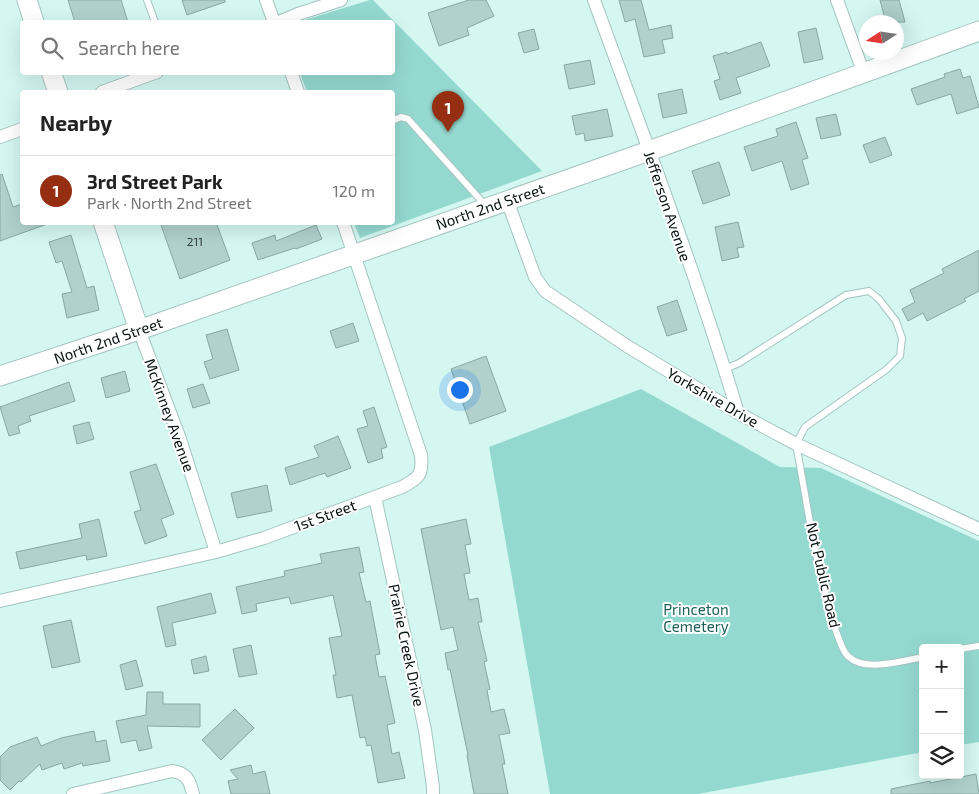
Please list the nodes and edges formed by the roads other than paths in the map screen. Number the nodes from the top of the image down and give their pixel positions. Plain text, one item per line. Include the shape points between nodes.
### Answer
1 (27, 0) edge
2 (147, 0) edge
3 (266, 0) edge
4 (341, 0) edge
5 (594, 0) edge
6 (837, 0) edge
7 (33, 20) edge
8 (154, 20) edge
9 (273, 20) edge
10 (284, 20) edge
11 (979, 32) edge
12 (864, 74) junction
13 (52, 75) edge
14 (149, 75) edge
15 (293, 75) edge
16 (57, 90) edge
17 (108, 90) edge
18 (297, 90) edge
19 (395, 120) edge
20 (20, 130) edge
21 (0, 137) edge
22 (649, 151) junction
23 (507, 200) junction
24 (487, 207) junction
25 (103, 225) edge
26 (344, 225) edge
27 (354, 253) junction
28 (139, 330) junction
29 (725, 368) junction
30 (0, 376) edge
31 (738, 413) junction
32 (796, 444) junction
33 (375, 497) junction
34 (979, 529) edge
35 (216, 552) junction
36 (2, 599) edge
37 (979, 646) edge
38 (964, 648) edge
39 (919, 658) edge
40 (73, 794) edge
41 (193, 794) edge
42 (433, 794) edge

1 - 7 street
2 - 8 lane
3 - 9 street
4 - 10 street
5 - 22 street, Jefferson Avenue
6 - 12 street
11 - 12 street, North 2nd Street
12 - 22 street, North 2nd Street
13 - 16 street
14 - 17 street
15 - 18 street
19 - 24 lane via 402,116 408,118
20 - 21 street
22 - 23 street, North 2nd Street
22 - 29 street, Jefferson Avenue
23 - 24 street, North 2nd Street
23 - 31 street, Yorkshire Drive via 535,277 545,291 627,346
24 - 27 street, North 2nd Street
25 - 28 street, McKinney Avenue
26 - 27 street, 1st Street
27 - 28 street, North 2nd Street
27 - 33 street, 1st Street via 421,455 422,470 416,479
28 - 30 street, North 2nd Street
28 - 35 street, McKinney Avenue via 180,439
29 - 31 street, Jefferson Avenue
29 - 32 lane via 740,363 846,295 869,290 879,299 896,321 902,338 900,356 887,369 804,427
31 - 32 street, Yorkshire Drive
32 - 34 street, Yorkshire Drive
32 - 39 lane, Not Public Road via 828,608 848,657 859,663 877,665
33 - 35 street, 1st Street
33 - 42 street, Prairie Creek Drive via 425,730
35 - 36 street, 1st Street
37 - 38 lane
40 - 41 street via 172,771 187,776

